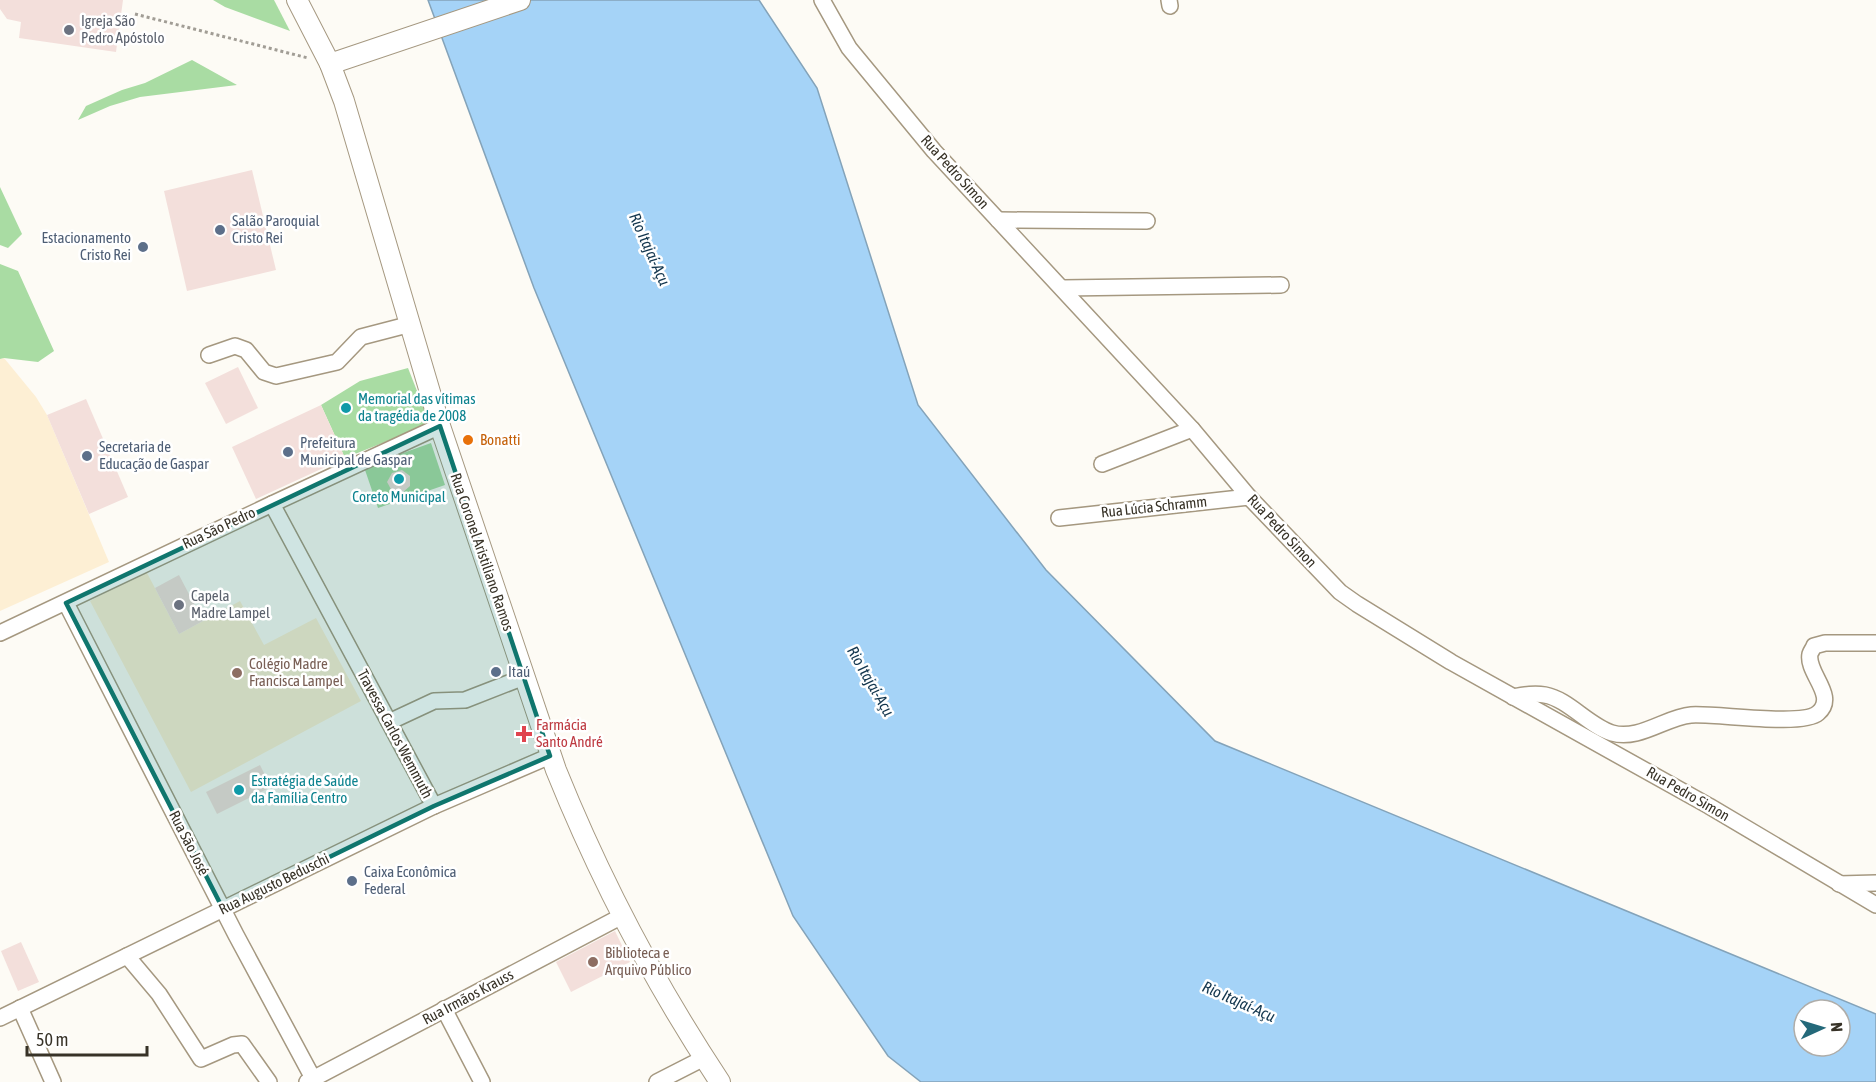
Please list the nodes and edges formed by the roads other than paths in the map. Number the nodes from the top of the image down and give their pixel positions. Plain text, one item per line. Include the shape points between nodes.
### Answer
1 (297, 0) edge
2 (520, 0) edge
3 (826, 1) edge
4 (330, 64) junction
5 (998, 220) junction
6 (1147, 221) dead end
7 (1281, 285) dead end
8 (1063, 288) junction
9 (411, 324) junction
10 (209, 355) dead end
11 (440, 426) junction
12 (1192, 429) junction
13 (1102, 464) dead end
14 (1249, 497) junction
15 (272, 504) junction
16 (1059, 518) dead end
17 (66, 603) junction
18 (0, 633) edge
19 (1876, 643) edge
20 (524, 677) junction
21 (1513, 697) junction
22 (388, 722) junction
23 (550, 756) junction
24 (434, 806) junction
25 (1876, 883) edge
26 (1839, 884) junction
27 (1876, 904) edge
28 (223, 909) junction
29 (622, 916) junction
30 (127, 956) junction
31 (20, 1008) junction
32 (444, 1009) junction
33 (0, 1018) edge
34 (704, 1058) junction
35 (312, 1081) edge
36 (53, 1082) edge
37 (269, 1082) edge
38 (482, 1082) edge
39 (657, 1082) edge
40 (720, 1082) edge

1 - 4 main road, Rua Coronel Aristiliano Ramos
2 - 4 main road
3 - 5 street, Rua Pedro Simon via 849,48 934,151
4 - 9 main road, Rua Coronel Aristiliano Ramos via 351,121
5 - 6 street
5 - 8 street, Rua Pedro Simon
7 - 8 street
8 - 12 street, Rua Pedro Simon
9 - 10 street via 361,338 337,362 276,376 264,372 246,350 235,346
9 - 11 main road, Rua Coronel Aristiliano Ramos
11 - 15 street, Rua São Pedro
11 - 20 main road, Rua Coronel Aristiliano Ramos
12 - 13 street
12 - 14 street, Rua Pedro Simon
14 - 16 street, Rua Lúcia Schramm
14 - 21 street, Rua Pedro Simon via 1349,598
15 - 17 street, Rua São Pedro
15 - 22 street, Travessa Carlos Wemmuth
17 - 18 street, Rua São Pedro
17 - 28 street, Rua São José
19 - 21 street via 1814,646 1810,665 1824,697 1823,707 1817,715 1804,718 1689,715 1630,733 1614,733 1548,695
20 - 22 street via 465,700 434,701
20 - 23 main road, Rua Coronel Aristiliano Ramos
21 - 26 street, Rua Pedro Simon
22 - 24 street, Travessa Carlos Wemmuth
23 - 24 street, Rua Augusto Beduschi
23 - 29 main road, Rua Coronel Aristiliano Ramos
24 - 28 street, Rua Augusto Beduschi
25 - 26 street
26 - 27 street, Rua Pedro Simon
28 - 30 street, Rua Augusto Beduschi
28 - 35 street, Rua São José
29 - 32 street, Rua Irmãos Krauss
29 - 34 main road, Rua Coronel Aristiliano Ramos
30 - 31 street, Rua Augusto Beduschi
30 - 37 street via 159,994 201,1059 242,1044
31 - 33 street, Rua Augusto Beduschi
31 - 36 street
32 - 35 street, Rua Irmãos Krauss
32 - 38 street
34 - 39 street
34 - 40 main road, Rua Coronel Aristiliano Ramos

